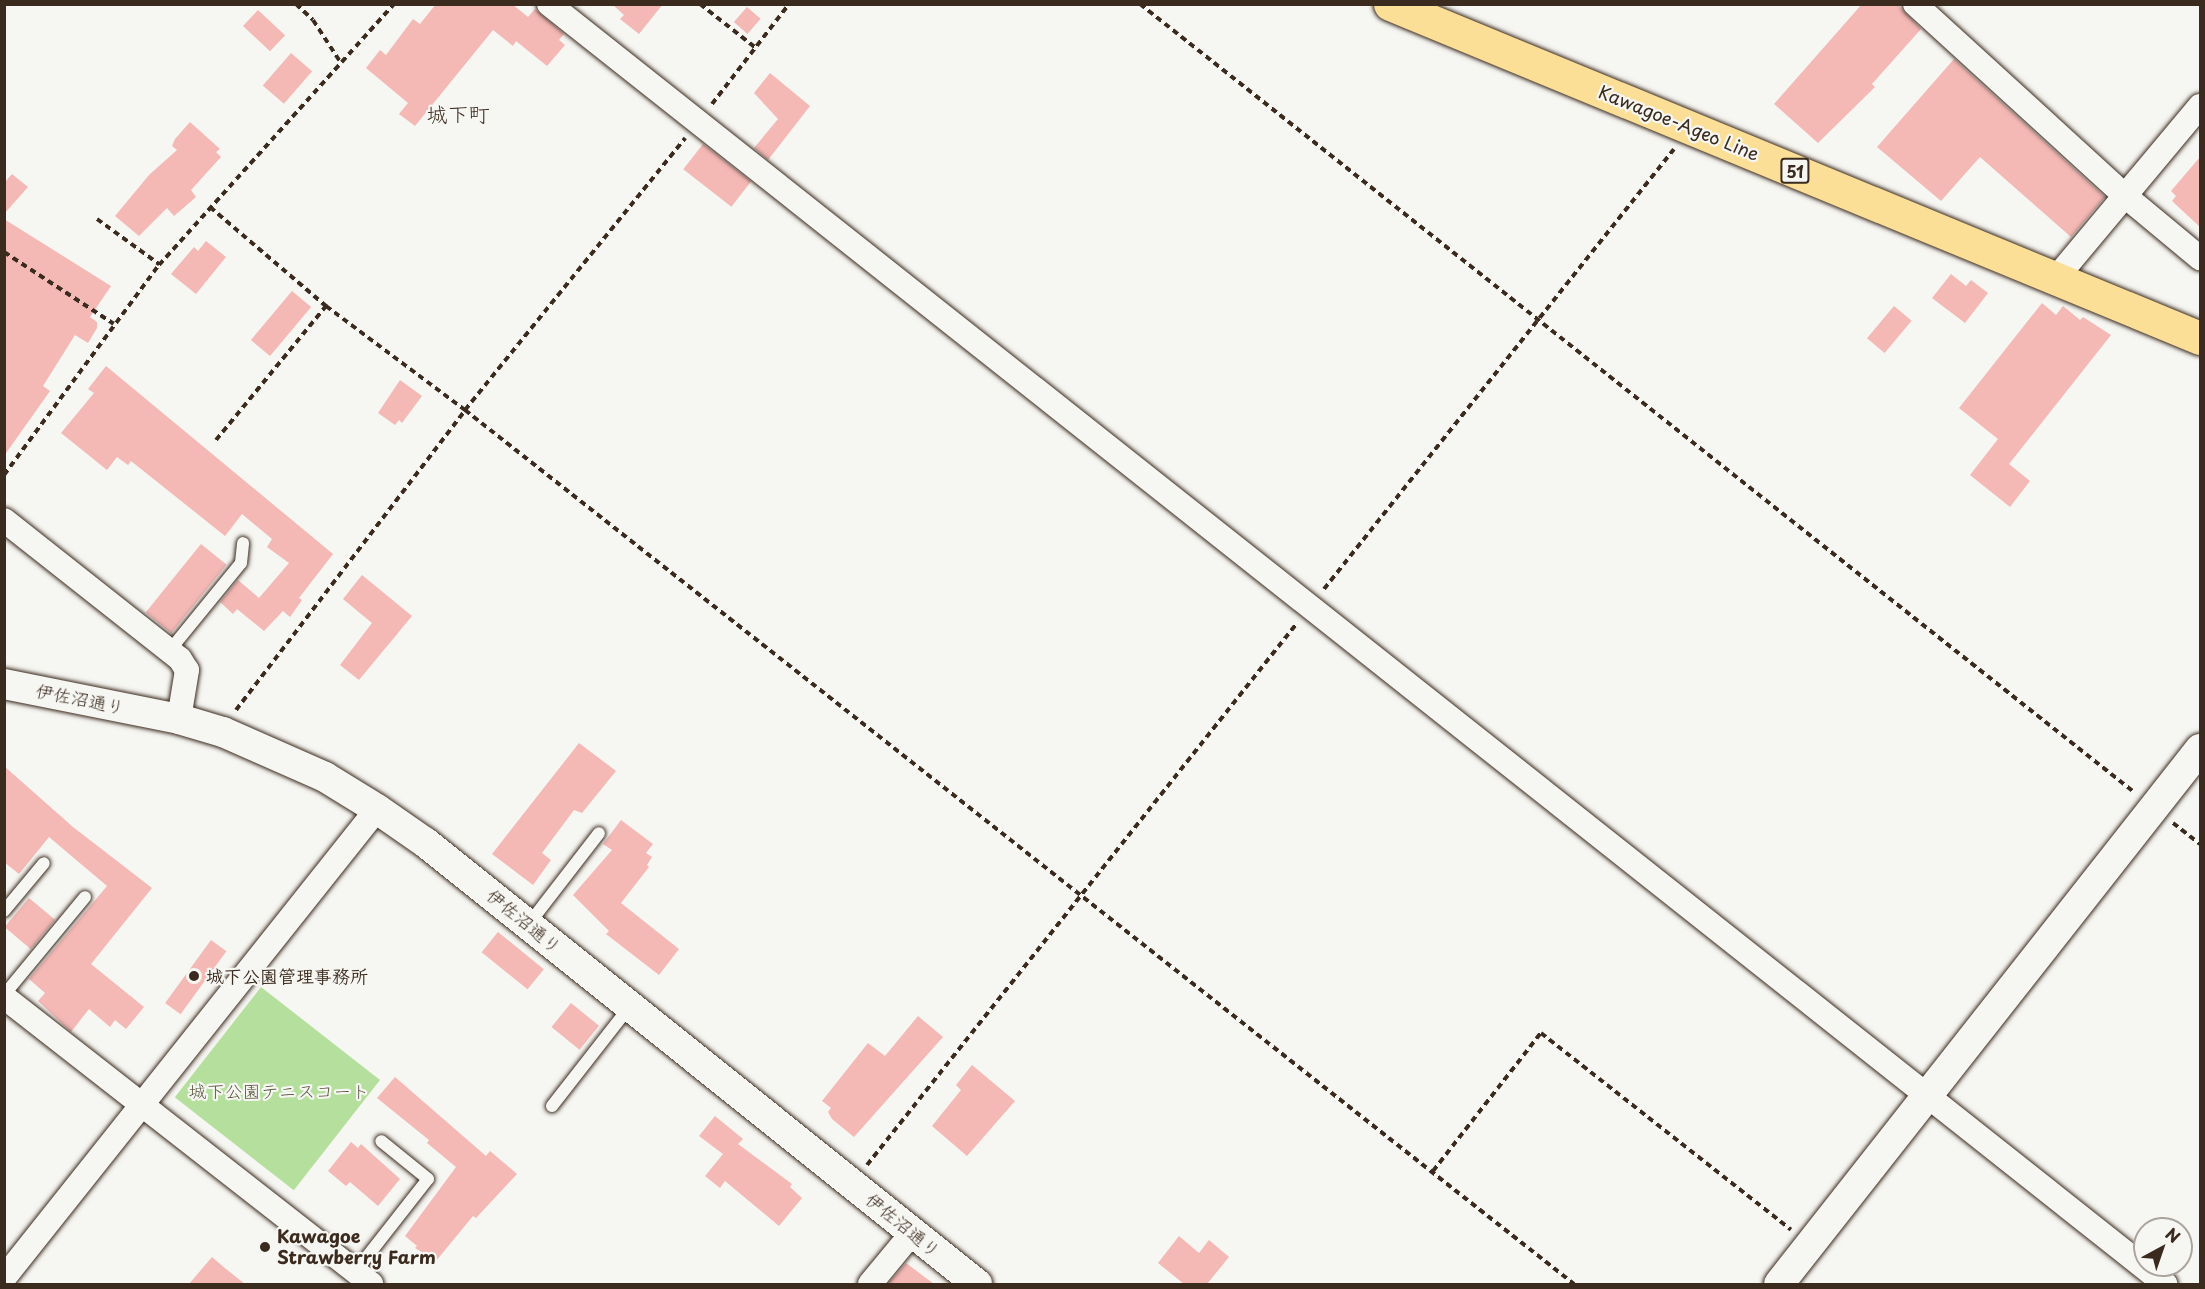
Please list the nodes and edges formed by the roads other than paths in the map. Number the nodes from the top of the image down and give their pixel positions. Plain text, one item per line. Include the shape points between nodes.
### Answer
1 (549, 4) edge
2 (1915, 4) edge
3 (1391, 5) edge
4 (2200, 106) edge
5 (2124, 195) junction
6 (2200, 258) edge
7 (2057, 277) junction
8 (2200, 338) edge
9 (4, 519) edge
10 (243, 543) dead end
11 (170, 650) junction
12 (4, 684) edge
13 (179, 719) junction
14 (2200, 749) edge
15 (377, 809) junction
16 (599, 833) dead end
17 (44, 863) dead end
18 (84, 897) dead end
19 (4, 911) edge
20 (528, 925) junction
21 (4, 996) edge
22 (630, 1006) junction
23 (1928, 1094) junction
24 (141, 1106) junction
25 (552, 1106) dead end
26 (381, 1141) dead end
27 (912, 1233) junction
28 (4, 1278) edge
29 (363, 1278) edge
30 (870, 1284) edge
31 (977, 1284) edge
32 (1779, 1284) edge
33 (2165, 1284) edge

1 - 23 street
2 - 5 street
3 - 7 main road, Kawagoe-Ageo Line / 51
4 - 5 street
5 - 6 street
5 - 7 street
7 - 8 main road, Kawagoe-Ageo Line / 51
9 - 11 street
10 - 11 lane via 241,563
11 - 13 street via 187,670
12 - 13 street, 伊佐沼通り
13 - 15 street, 伊佐沼通り via 224,732 325,777
14 - 23 street
15 - 20 street, 伊佐沼通り
15 - 24 street
16 - 20 lane
17 - 19 lane
18 - 21 lane
20 - 22 street, 伊佐沼通り
21 - 24 street
22 - 25 lane
22 - 27 street, 伊佐沼通り
23 - 32 street
23 - 33 street
24 - 28 street
24 - 29 street
26 - 29 lane via 428,1179
27 - 30 street
27 - 31 street, 伊佐沼通り

